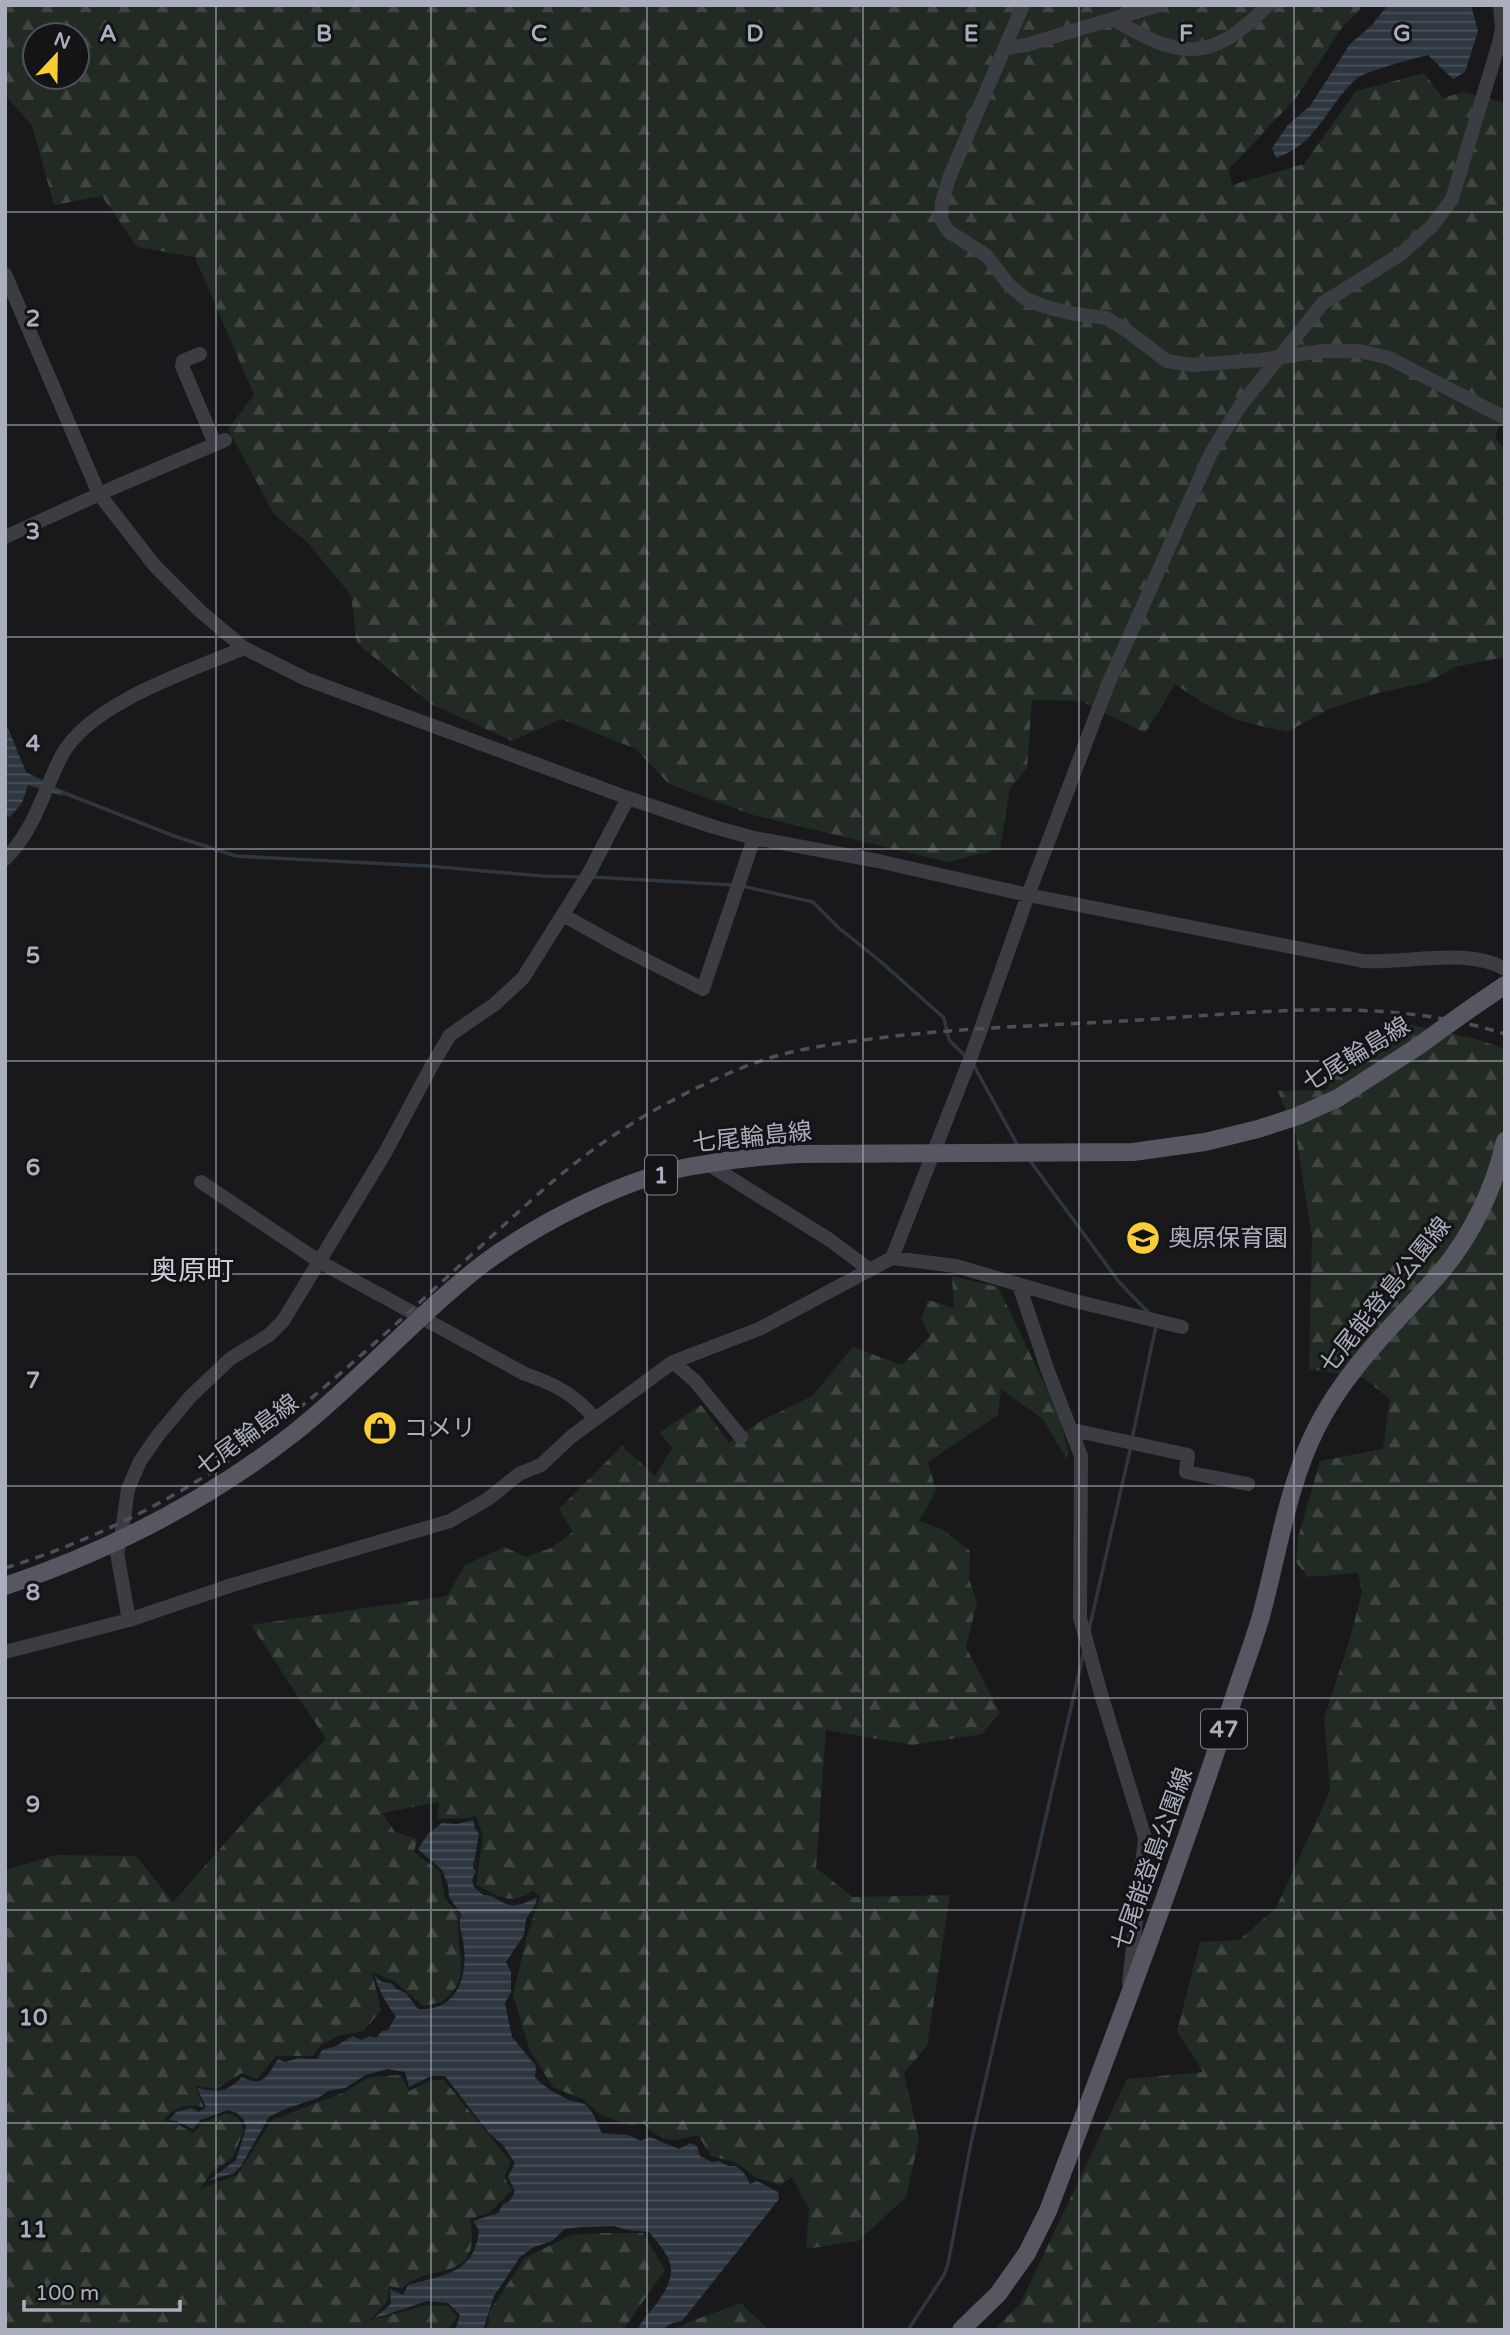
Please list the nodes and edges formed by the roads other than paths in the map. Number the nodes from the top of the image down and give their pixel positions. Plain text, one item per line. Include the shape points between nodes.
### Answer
1 (1023, 5) edge
2 (1159, 5) edge
3 (1268, 5) edge
4 (1500, 5) edge
5 (1113, 19) junction
6 (1006, 48) junction
7 (5, 274) edge
8 (200, 354) dead end
9 (1281, 355) junction
10 (1505, 418) edge
11 (99, 494) junction
12 (5, 537) edge
13 (244, 648) junction
14 (628, 798) junction
15 (754, 838) junction
16 (5, 859) edge
17 (1028, 895) junction
18 (563, 915) junction
19 (1505, 969) edge
20 (1505, 985) edge
21 (1505, 1141) edge
22 (934, 1153) junction
23 (708, 1164) junction
24 (201, 1182) dead end
25 (892, 1258) junction
26 (320, 1262) junction
27 (870, 1270) junction
28 (1019, 1285) junction
29 (421, 1319) junction
30 (1182, 1327) dead end
31 (673, 1362) junction
32 (595, 1419) junction
33 (1073, 1430) junction
34 (741, 1437) dead end
35 (1248, 1484) dead end
36 (121, 1539) junction
37 (5, 1586) edge
38 (129, 1619) junction
39 (5, 1652) edge
40 (1127, 1998) junction
41 (961, 2330) edge

1 - 6 street
2 - 5 street
3 - 5 street via 1229,38 1191,50 1147,39
4 - 9 street via 1499,43 1452,199 1432,226 1401,254 1323,303
5 - 6 street
6 - 9 street via 949,178 941,219 948,231 987,256 1026,299 1074,314 1106,318 1167,362 1192,365
7 - 11 street
8 - 11 street via 183,361 182,366 220,442
9 - 10 street via 1360,351 1389,358
9 - 17 street via 1240,406 1211,453 1108,684
11 - 12 street
11 - 13 street via 155,566
13 - 14 street via 306,679
13 - 16 street via 116,704 82,728 62,754 32,824
14 - 15 street
14 - 18 street
15 - 17 street
15 - 18 street via 703,989
17 - 19 street via 1363,961 1474,958
17 - 22 street
18 - 26 street via 523,978 450,1035
20 - 22 main road, 七尾輪島線 / 1, bridge via 1338,1098 1258,1129 1132,1152
21 - 40 main road, 七尾能登島公園線 / 47 via 1470,1232 1441,1272 1349,1374 1316,1427 1206,1784
22 - 23 main road, 七尾輪島線 / 1 via 798,1154
22 - 25 street
23 - 27 street
23 - 29 main road, 七尾輪島線 / 1 via 650,1178 573,1209 483,1265
24 - 26 street
25 - 27 street
25 - 28 street via 956,1266
26 - 29 street
26 - 36 street via 283,1321 230,1359 159,1434 128,1489
27 - 31 street via 759,1329
28 - 30 street
28 - 33 street
29 - 32 street via 524,1374 557,1386
29 - 36 main road, 七尾輪島線 / 1 via 291,1436 202,1497
31 - 32 street
31 - 34 street via 695,1381
32 - 38 street via 541,1465 519,1474 450,1521
33 - 35 street via 1188,1455 1186,1472
33 - 40 street via 1081,1456 1080,1618 1145,1838
36 - 37 main road, 七尾輪島線 / 1
36 - 38 street via 117,1553
38 - 39 street
40 - 41 main road, 七尾能登島公園線 / 47 via 1048,2211 1027,2253 998,2294

